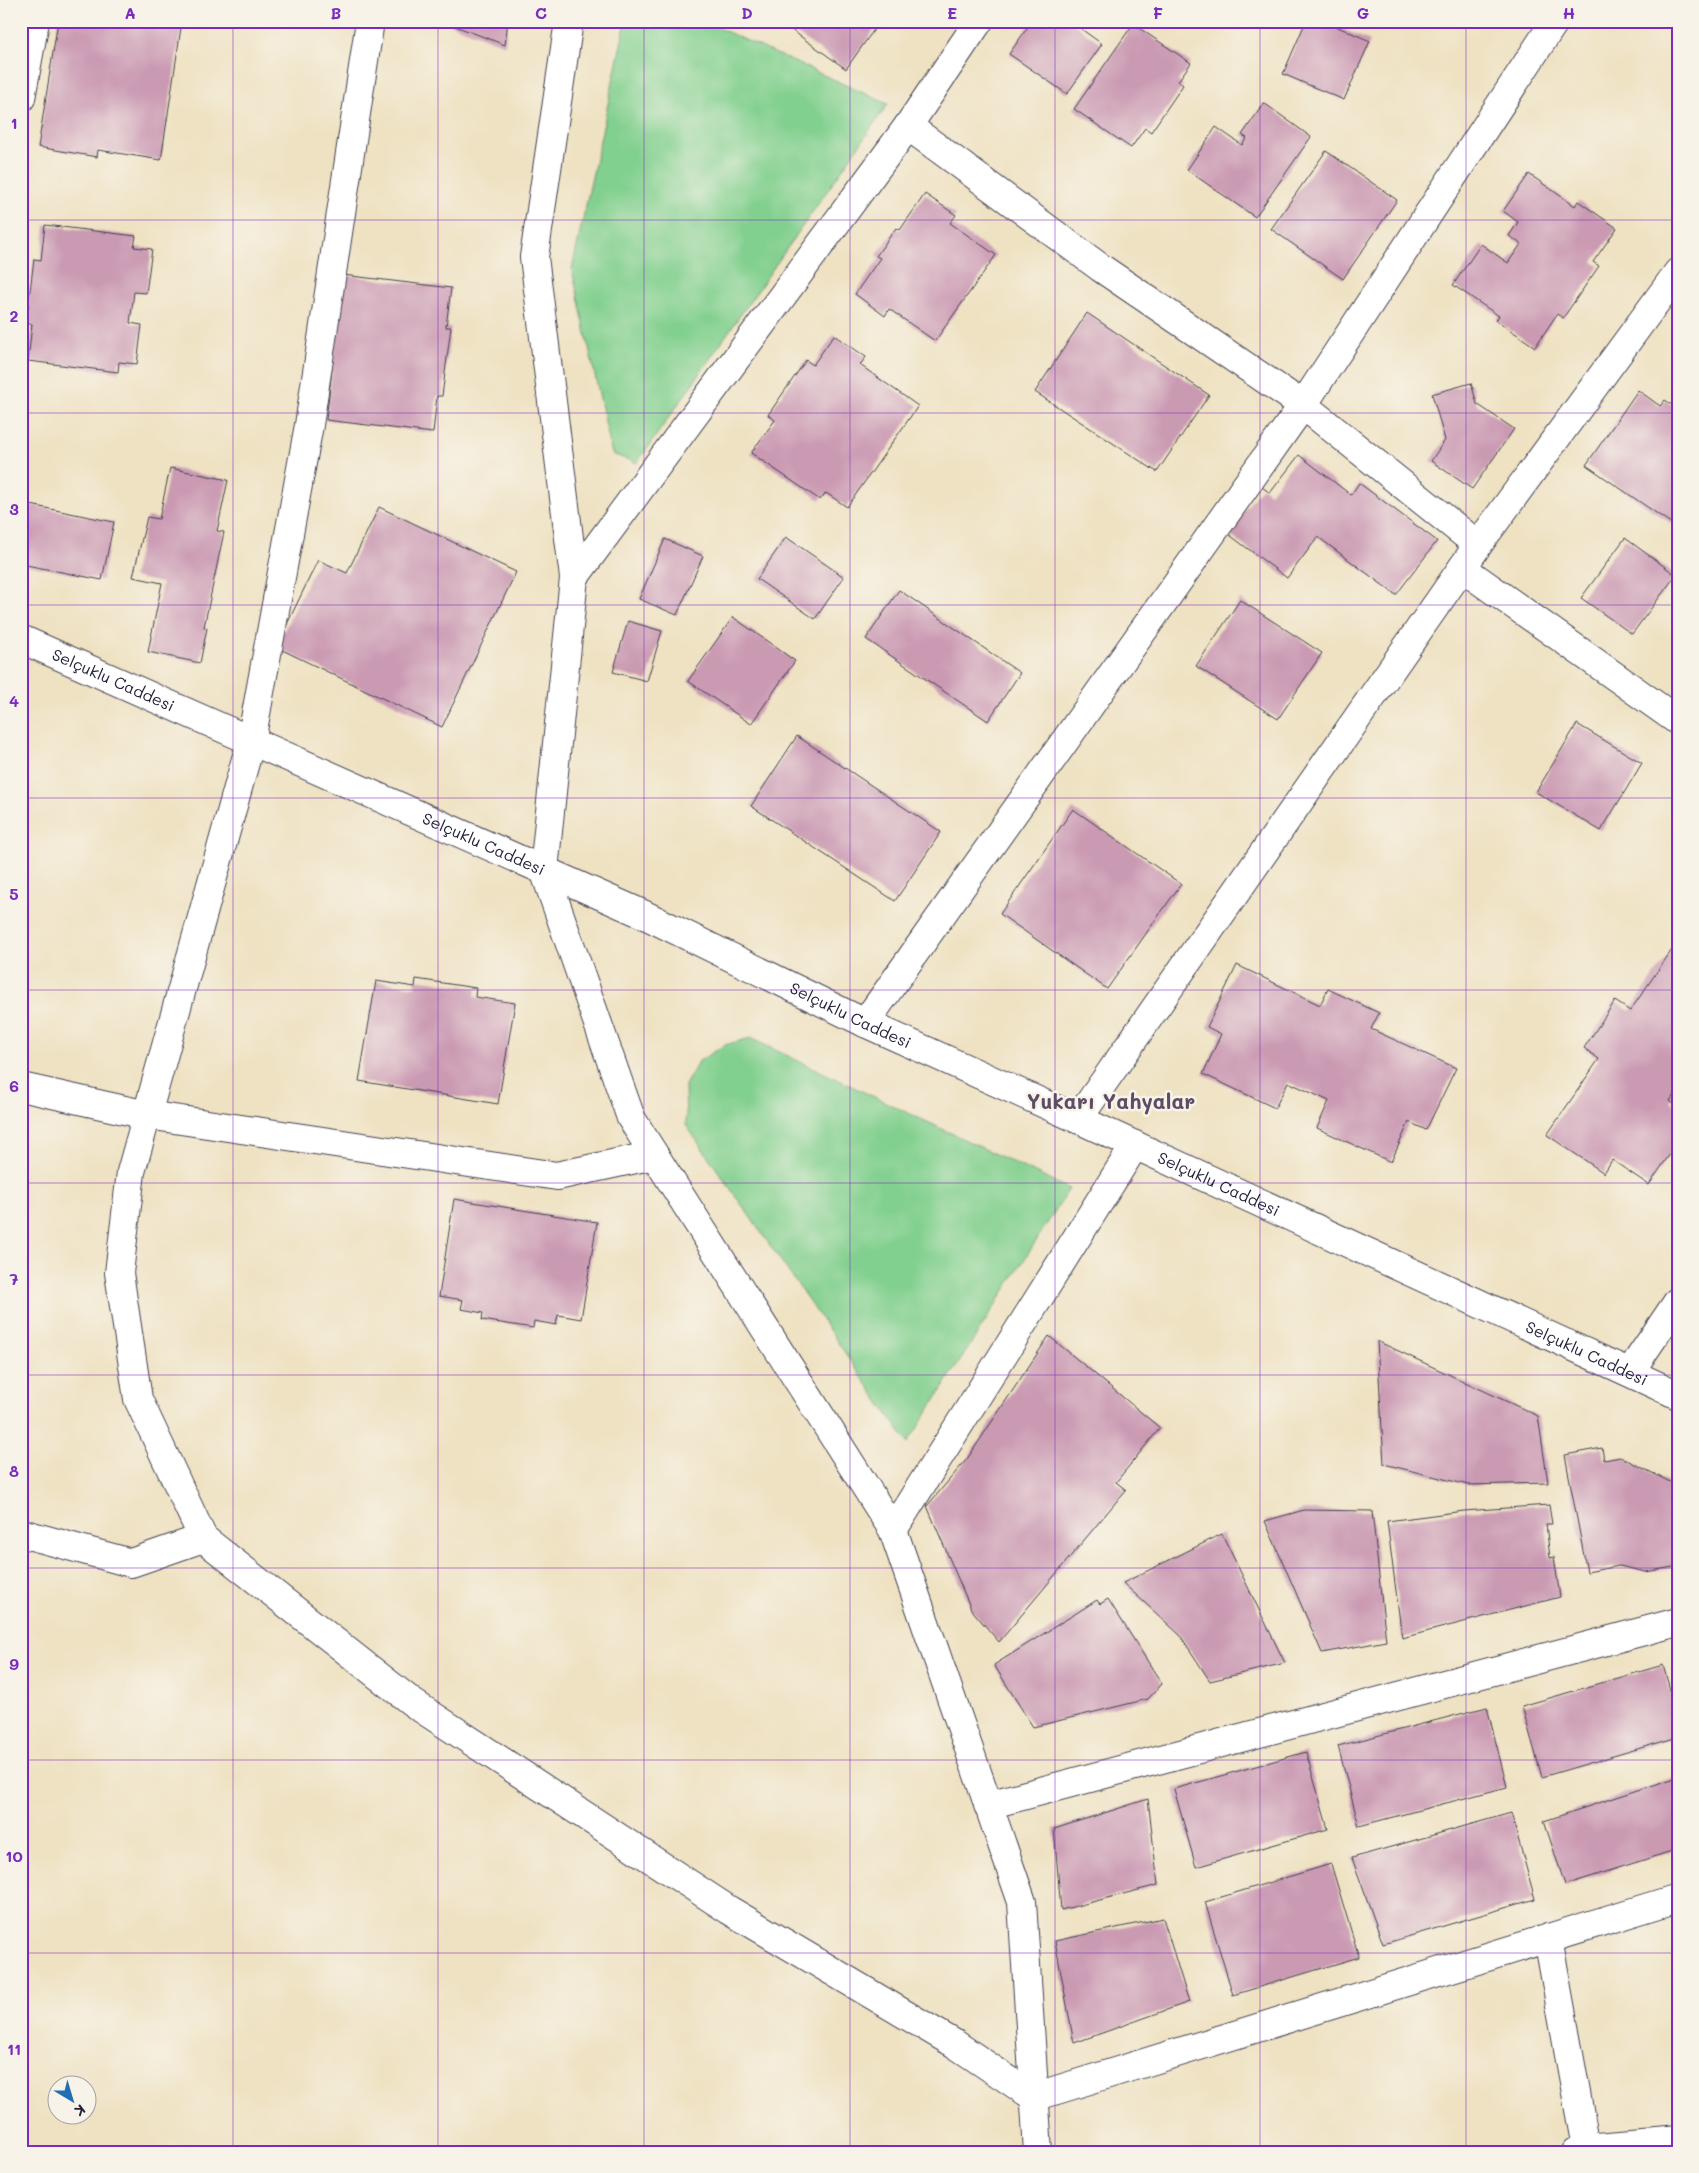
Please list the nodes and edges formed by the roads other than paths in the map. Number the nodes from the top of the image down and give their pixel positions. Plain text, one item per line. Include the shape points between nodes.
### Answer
1 (34, 21) edge
2 (370, 21) edge
3 (569, 21) edge
4 (978, 21) edge
5 (1554, 21) edge
6 (21, 98) edge
7 (908, 126) junction
8 (1678, 272) edge
9 (1303, 405) junction
10 (1478, 545) junction
11 (1462, 568) junction
12 (574, 578) junction
13 (21, 639) edge
14 (1678, 721) edge
15 (251, 741) junction
16 (544, 870) junction
17 (865, 1024) junction
18 (21, 1087) edge
19 (147, 1115) junction
20 (1078, 1118) junction
21 (1135, 1145) junction
22 (654, 1156) junction
23 (1678, 1301) edge
24 (1630, 1372) junction
25 (1678, 1395) edge
26 (893, 1530) junction
27 (21, 1533) edge
28 (203, 1538) junction
29 (1678, 1622) edge
30 (988, 1805) junction
31 (1678, 1898) edge
32 (1548, 1938) junction
33 (1034, 2097) junction
34 (1678, 2140) edge
35 (1581, 2150) edge
36 (1038, 2152) edge

1 - 6 street
2 - 15 street via 309,425
3 - 12 street via 534,257
4 - 7 street
5 - 9 street
7 - 9 street via 1101,268
7 - 12 street
8 - 10 street
9 - 10 street
9 - 17 street
10 - 11 street
11 - 14 street
11 - 20 street
12 - 16 street
13 - 15 street, Selçuklu Caddesi
15 - 16 street, Selçuklu Caddesi
15 - 19 street
16 - 17 street, Selçuklu Caddesi via 645,915
16 - 22 street via 630,1118
17 - 20 street, Selçuklu Caddesi
18 - 19 street
19 - 22 street via 557,1176
19 - 28 street via 131,1172 119,1273 138,1399
20 - 21 street, Selçuklu Caddesi
21 - 24 street, Selçuklu Caddesi
21 - 26 street
22 - 26 street
23 - 24 street
24 - 25 street, Selçuklu Caddesi
26 - 30 street
27 - 28 street via 131,1563
28 - 33 street via 413,1703 708,1897 955,2044
29 - 30 street
30 - 33 street via 1022,1902
31 - 32 street
32 - 33 street
32 - 35 street
33 - 36 street
34 - 35 street

